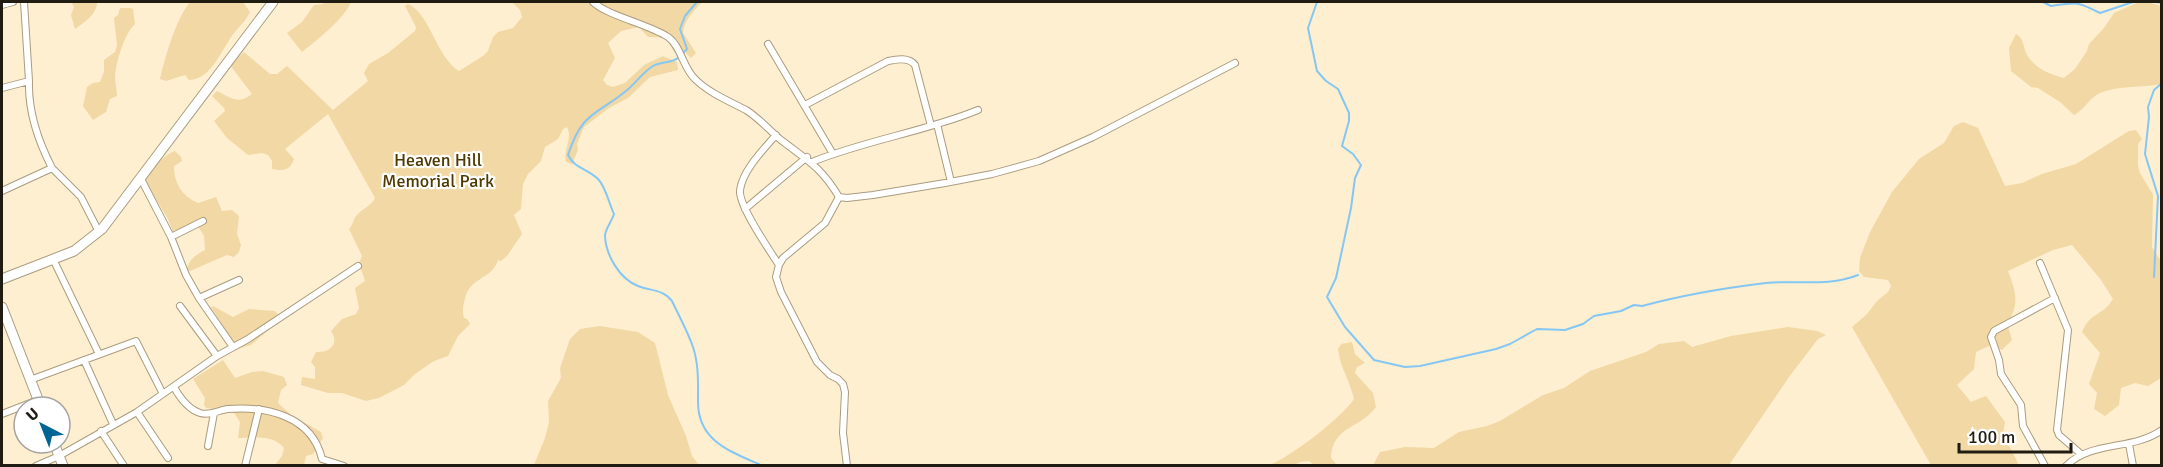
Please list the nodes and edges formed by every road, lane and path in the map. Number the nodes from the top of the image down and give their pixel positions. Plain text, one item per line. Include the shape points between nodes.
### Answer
1 (13, 2) edge
2 (24, 2) edge
3 (273, 2) edge
4 (593, 2) edge
5 (2, 5) edge
6 (768, 44) dead end
7 (1235, 63) dead end
8 (29, 81) junction
9 (2, 88) edge
10 (805, 105) junction
11 (978, 110) dead end
12 (934, 125) junction
13 (776, 135) junction
14 (832, 154) junction
15 (809, 160) junction
16 (52, 168) junction
17 (141, 178) junction
18 (951, 182) junction
19 (2, 191) edge
20 (839, 197) junction
21 (745, 209) junction
22 (203, 221) dead end
23 (99, 232) junction
24 (171, 237) junction
25 (53, 260) junction
26 (2040, 263) dead end
27 (779, 265) junction
28 (358, 266) dead end
29 (2, 279) edge
30 (239, 280) dead end
31 (199, 298) junction
32 (2055, 298) junction
33 (180, 306) dead end
34 (2, 307) edge
35 (233, 347) junction
36 (99, 354) junction
37 (217, 356) junction
38 (84, 360) junction
39 (30, 380) junction
40 (174, 387) junction
41 (163, 394) junction
42 (36, 395) edge
43 (259, 409) junction
44 (137, 412) junction
45 (214, 413) junction
46 (113, 424) junction
47 (2162, 430) edge
48 (101, 431) junction
49 (2129, 444) junction
50 (208, 446) dead end
51 (2081, 454) junction
52 (58, 456) junction
53 (168, 458) dead end
54 (36, 465) edge
55 (63, 465) edge
56 (124, 465) edge
57 (245, 465) edge
58 (344, 465) edge
59 (847, 465) edge
60 (2045, 465) edge
61 (2066, 465) edge
62 (2133, 465) edge

1 - 5 street
2 - 8 street
3 - 17 street
4 - 13 street via 667,36 693,78 748,112
6 - 10 street
7 - 18 street via 1094,137 1039,161
8 - 9 street
8 - 16 street via 28,101 40,146
10 - 12 street via 888,61 911,60
10 - 14 street
11 - 12 street
12 - 14 street
12 - 18 street
13 - 15 street
13 - 21 street via 742,182 740,196
14 - 15 street
15 - 20 street via 822,171
15 - 21 street
16 - 19 street
16 - 23 street via 81,196
17 - 23 street
17 - 24 street
18 - 20 street
20 - 27 street via 825,222
21 - 27 street
22 - 24 street
23 - 25 street
24 - 31 street
25 - 29 street
25 - 36 street
26 - 32 street
27 - 59 street via 776,277 781,292 807,344 817,362 843,384
28 - 35 street
30 - 31 street
31 - 35 street
32 - 51 street via 2068,330 2057,430
32 - 60 street via 1994,331 1991,337 1999,371 2021,405 2024,429
33 - 37 street
34 - 39 street
35 - 37 street
36 - 38 street
36 - 41 street via 136,341
37 - 40 street
38 - 39 street
38 - 46 street
39 - 42 street
40 - 41 street
40 - 45 street via 183,402 200,413
41 - 44 street
43 - 45 street via 246,407
43 - 57 street
43 - 58 street via 284,415 297,423 319,446 322,459
44 - 46 street
44 - 53 street
45 - 50 street
46 - 48 street
47 - 49 street via 2144,441
48 - 52 street
48 - 56 street
49 - 51 street
49 - 62 street
51 - 61 street
52 - 54 street
52 - 55 street

